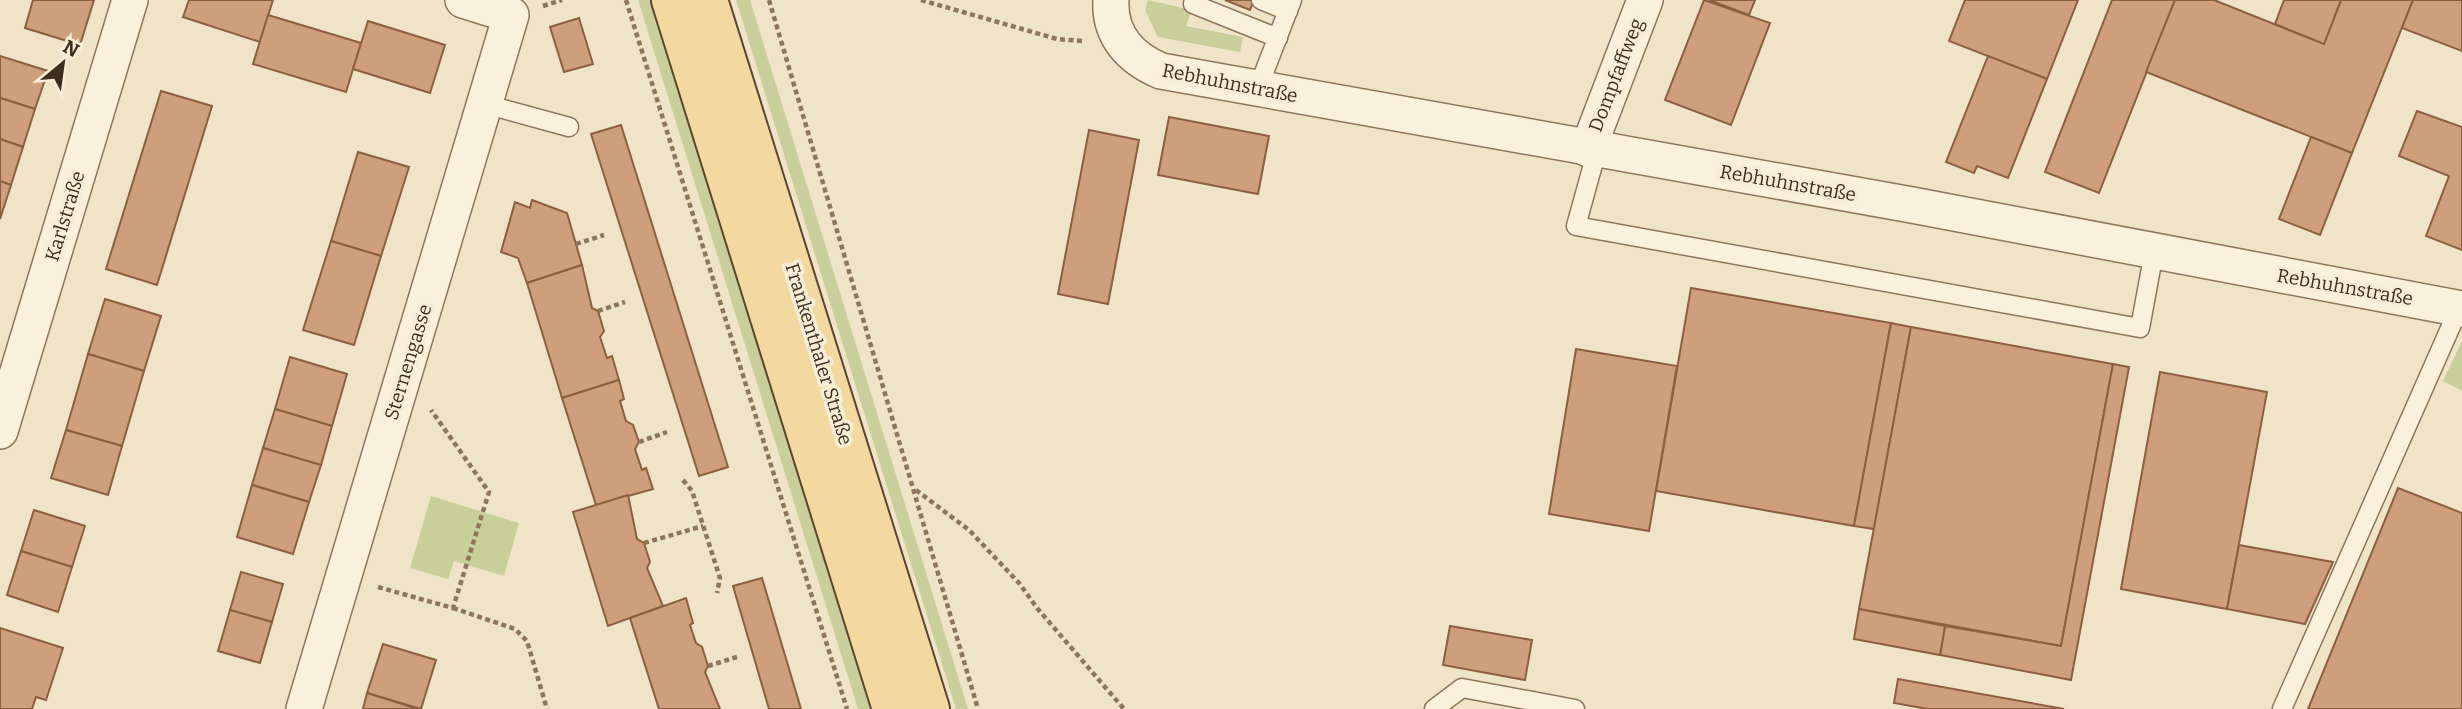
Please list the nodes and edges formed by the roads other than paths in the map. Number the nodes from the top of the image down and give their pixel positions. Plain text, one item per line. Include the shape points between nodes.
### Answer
1 (130, 0) edge
2 (463, 0) edge
3 (671, 0) edge
4 (708, 0) edge
5 (1111, 0) edge
6 (1194, 0) edge
7 (1261, 0) edge
8 (1645, 0) edge
9 (1290, 5) edge
10 (1278, 38) junction
11 (1258, 89) junction
12 (485, 104) junction
13 (569, 127) dead end
14 (1592, 150) junction
15 (2154, 252) junction
16 (2461, 308) edge
17 (0, 431) edge
18 (304, 709) edge
19 (892, 709) edge
20 (930, 709) edge
21 (1434, 709) edge
22 (1575, 709) edge
23 (2282, 709) edge

1 - 17 street, Karlstraße
2 - 12 street, Sternengasse via 511,15
3 - 19 main road, Frankenthaler Straße
4 - 20 main road, Frankenthaler Straße
5 - 11 street, Rebhuhnstraße via 1112,23 1121,43 1149,66
6 - 10 lane via 1193,4
7 - 9 lane
8 - 14 street, Dompfaffweg
9 - 10 lane
10 - 11 lane
11 - 14 street, Rebhuhnstraße
12 - 13 lane
12 - 18 street, Sternengasse
14 - 15 street, Rebhuhnstraße via 1900,202
14 - 15 lane via 1576,226 2140,328
15 - 16 street, Rebhuhnstraße
16 - 23 lane
21 - 22 lane via 1462,688

